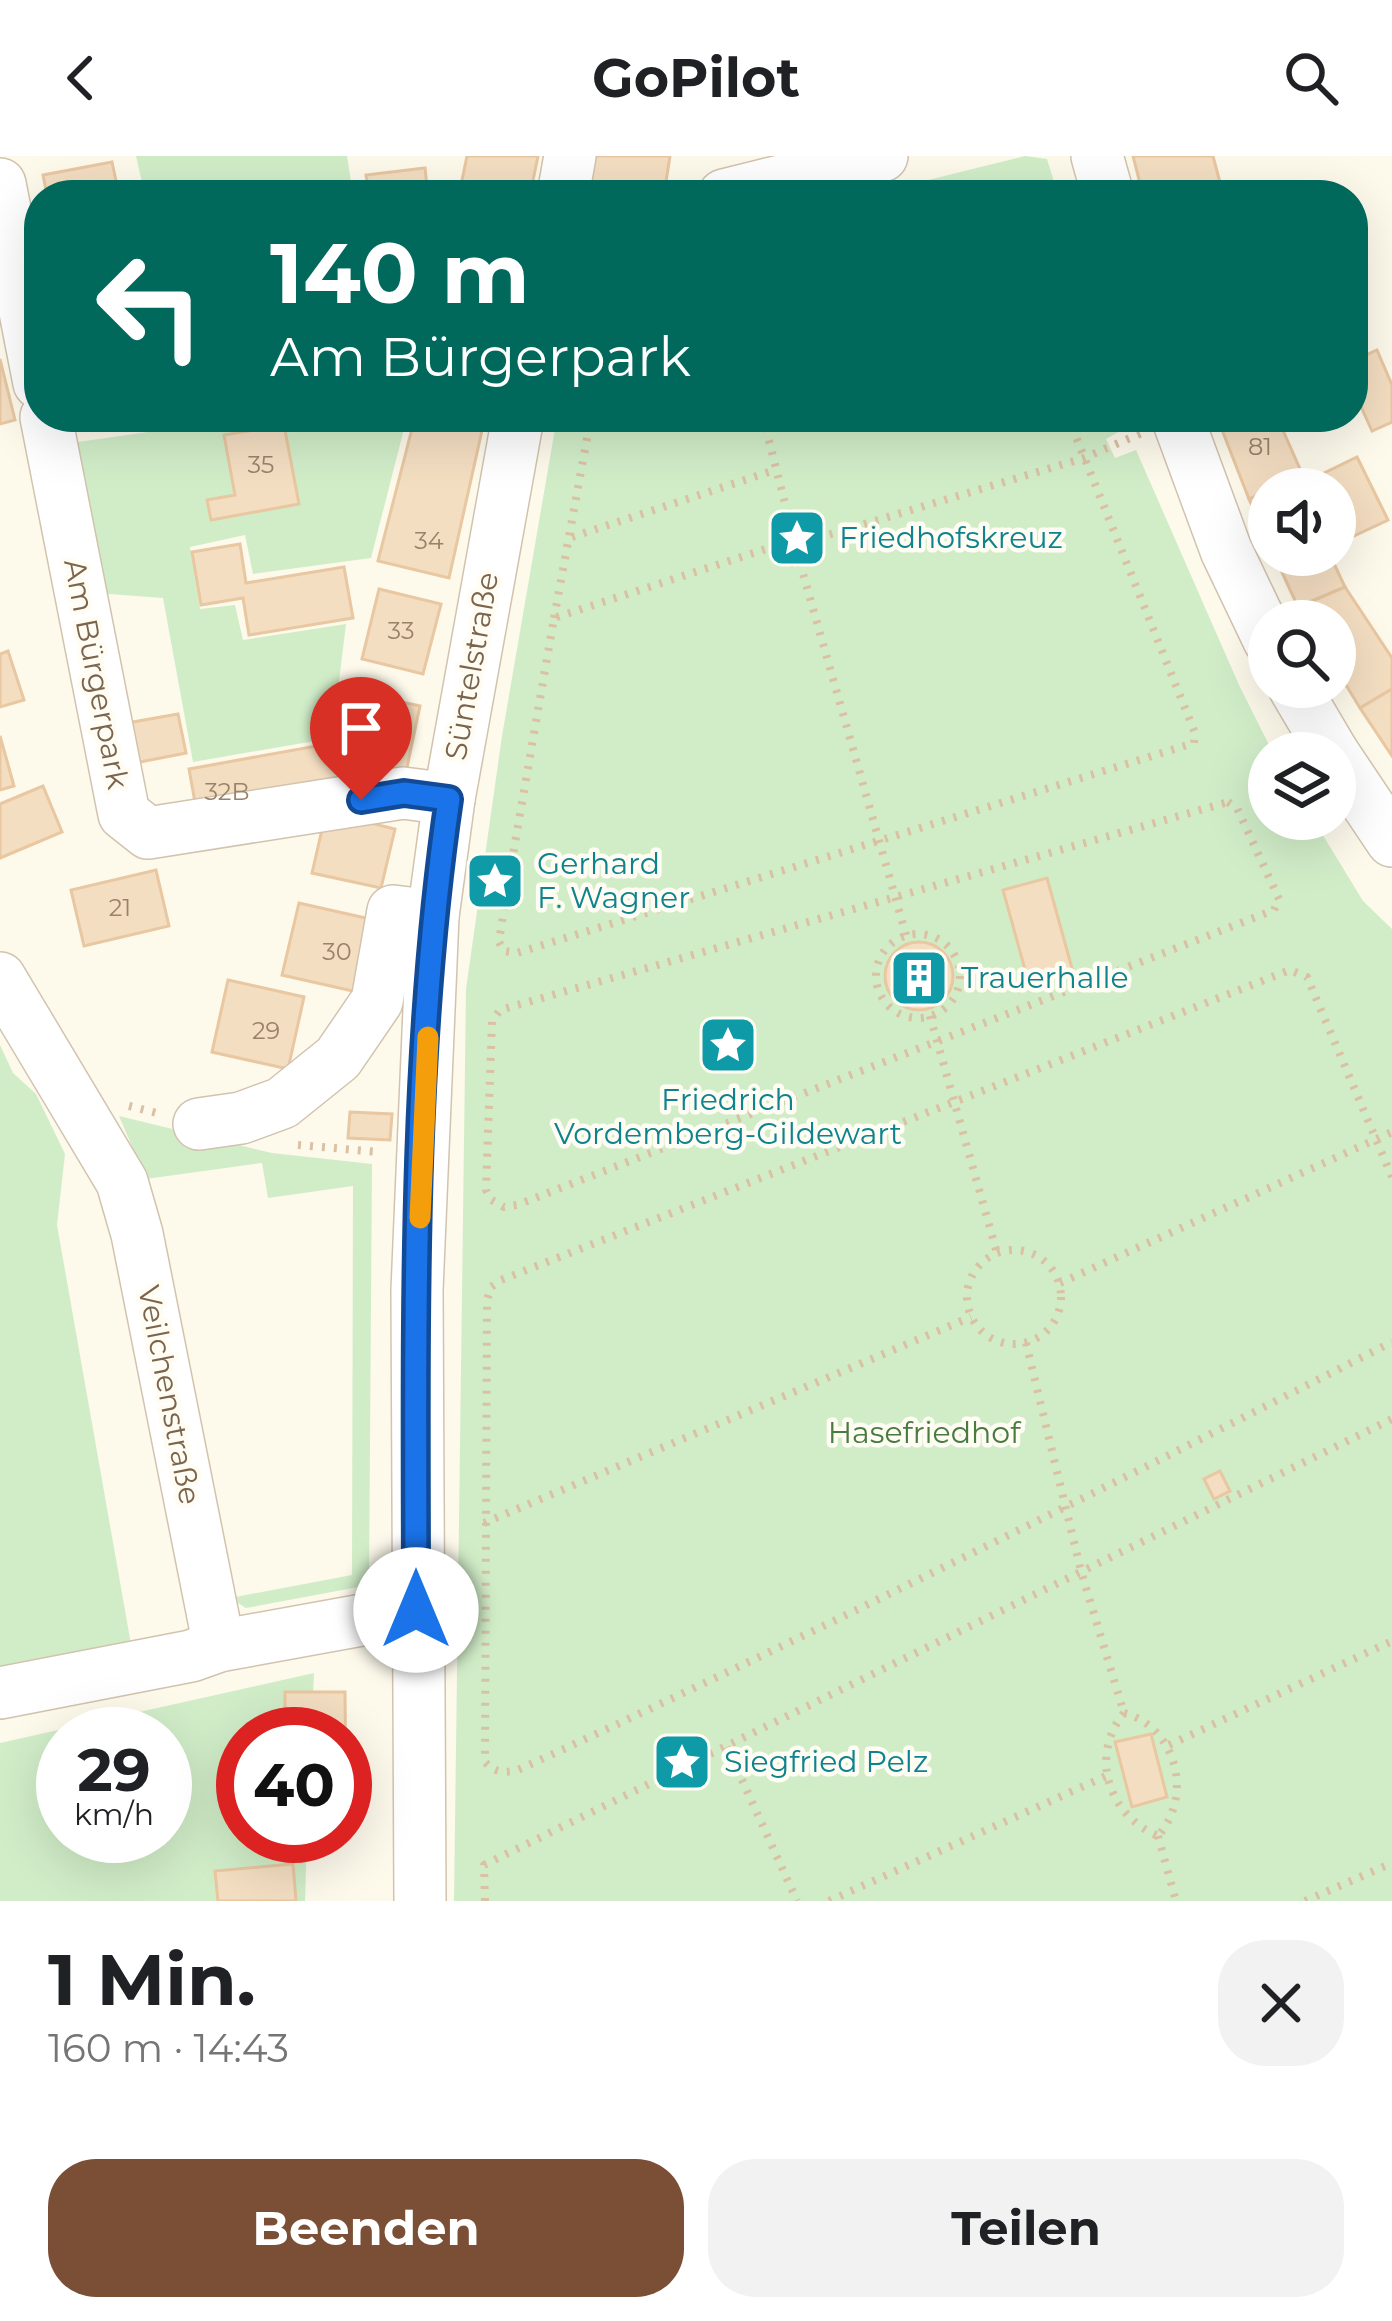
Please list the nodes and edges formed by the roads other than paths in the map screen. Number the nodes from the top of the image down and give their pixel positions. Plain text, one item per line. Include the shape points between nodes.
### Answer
1 (882, 156) edge
2 (785, 180) edge
3 (0, 184) edge
4 (24, 306) edge
5 (49, 432) edge
6 (515, 432) edge
7 (1172, 432) edge
8 (1250, 600) edge
9 (1356, 787) edge
10 (449, 799) junction
11 (1392, 842) edge
12 (452, 904) junction
13 (0, 978) edge
14 (0, 1043) edge
15 (53, 1067) junction
16 (199, 1124) dead end
17 (416, 1610) junction
18 (219, 1646) junction
19 (0, 1693) edge
20 (420, 1901) edge

1 - 2 street
3 - 4 street
5 - 10 street, Am Bürgerpark via 124,814 148,833 404,793
6 - 10 street, Süntelstraße
7 - 8 street
9 - 11 street
10 - 12 street, Süntelstraße
12 - 16 street via 393,911 377,1001 338,1058 282,1103
12 - 17 street, Süntelstraße via 417,1290
13 - 15 street, Veilchenstraße
14 - 15 street
15 - 18 street, Veilchenstraße via 122,1181
17 - 18 street
17 - 20 street, Süntelstraße
18 - 19 street

